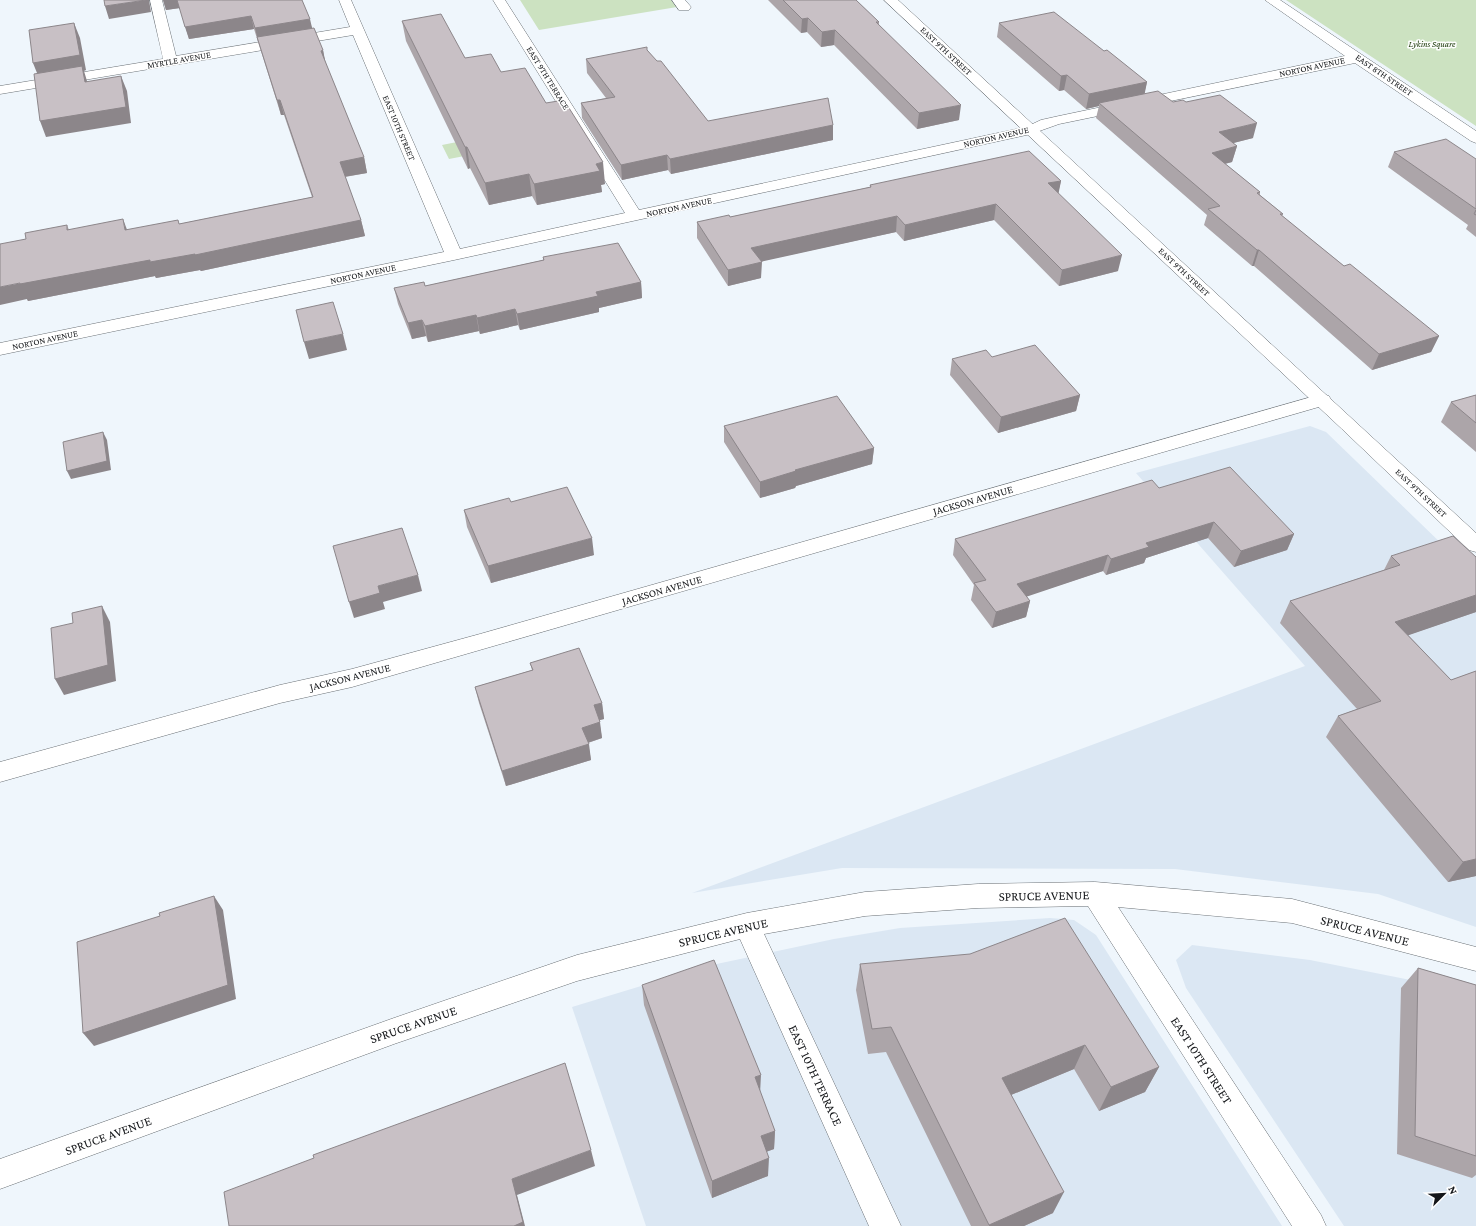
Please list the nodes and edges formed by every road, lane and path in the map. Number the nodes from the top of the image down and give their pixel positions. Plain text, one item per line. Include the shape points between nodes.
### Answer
1 (156, 0) edge
2 (345, 0) edge
3 (499, 0) edge
4 (890, 0) edge
5 (1271, 0) edge
6 (358, 30) junction
7 (1357, 58) junction
8 (170, 61) junction
9 (0, 90) edge
10 (1031, 130) junction
11 (1476, 138) edge
12 (635, 216) junction
13 (454, 255) junction
14 (0, 349) edge
15 (1322, 400) junction
16 (1476, 545) edge
17 (0, 772) edge
18 (1095, 894) junction
19 (747, 925) junction
20 (1476, 959) edge
21 (0, 1174) edge
22 (885, 1226) edge
23 (1310, 1226) edge

1 - 8 street
2 - 6 street, EAST 10TH STREET
3 - 12 street, EAST 9TH TERRACE
4 - 10 street, EAST 9TH STREET
5 - 7 street, EAST 8TH STREET
6 - 8 street, MYRTLE AVENUE
6 - 13 street, EAST 10TH STREET
7 - 10 street, NORTON AVENUE via 1052,122
7 - 11 street, EAST 8TH STREET
8 - 9 street, MYRTLE AVENUE
10 - 12 street, NORTON AVENUE
10 - 15 street, EAST 9TH STREET
12 - 13 street, NORTON AVENUE
13 - 14 street, NORTON AVENUE
15 - 16 street, EAST 9TH STREET
15 - 17 street, JACKSON AVENUE via 352,678 280,694
18 - 19 street, SPRUCE AVENUE via 978,896 865,904
18 - 20 street, SPRUCE AVENUE via 1292,911
18 - 23 street, EAST 10TH STREET
19 - 21 street, SPRUCE AVENUE via 577,968 394,1030
19 - 22 street, EAST 10TH TERRACE

